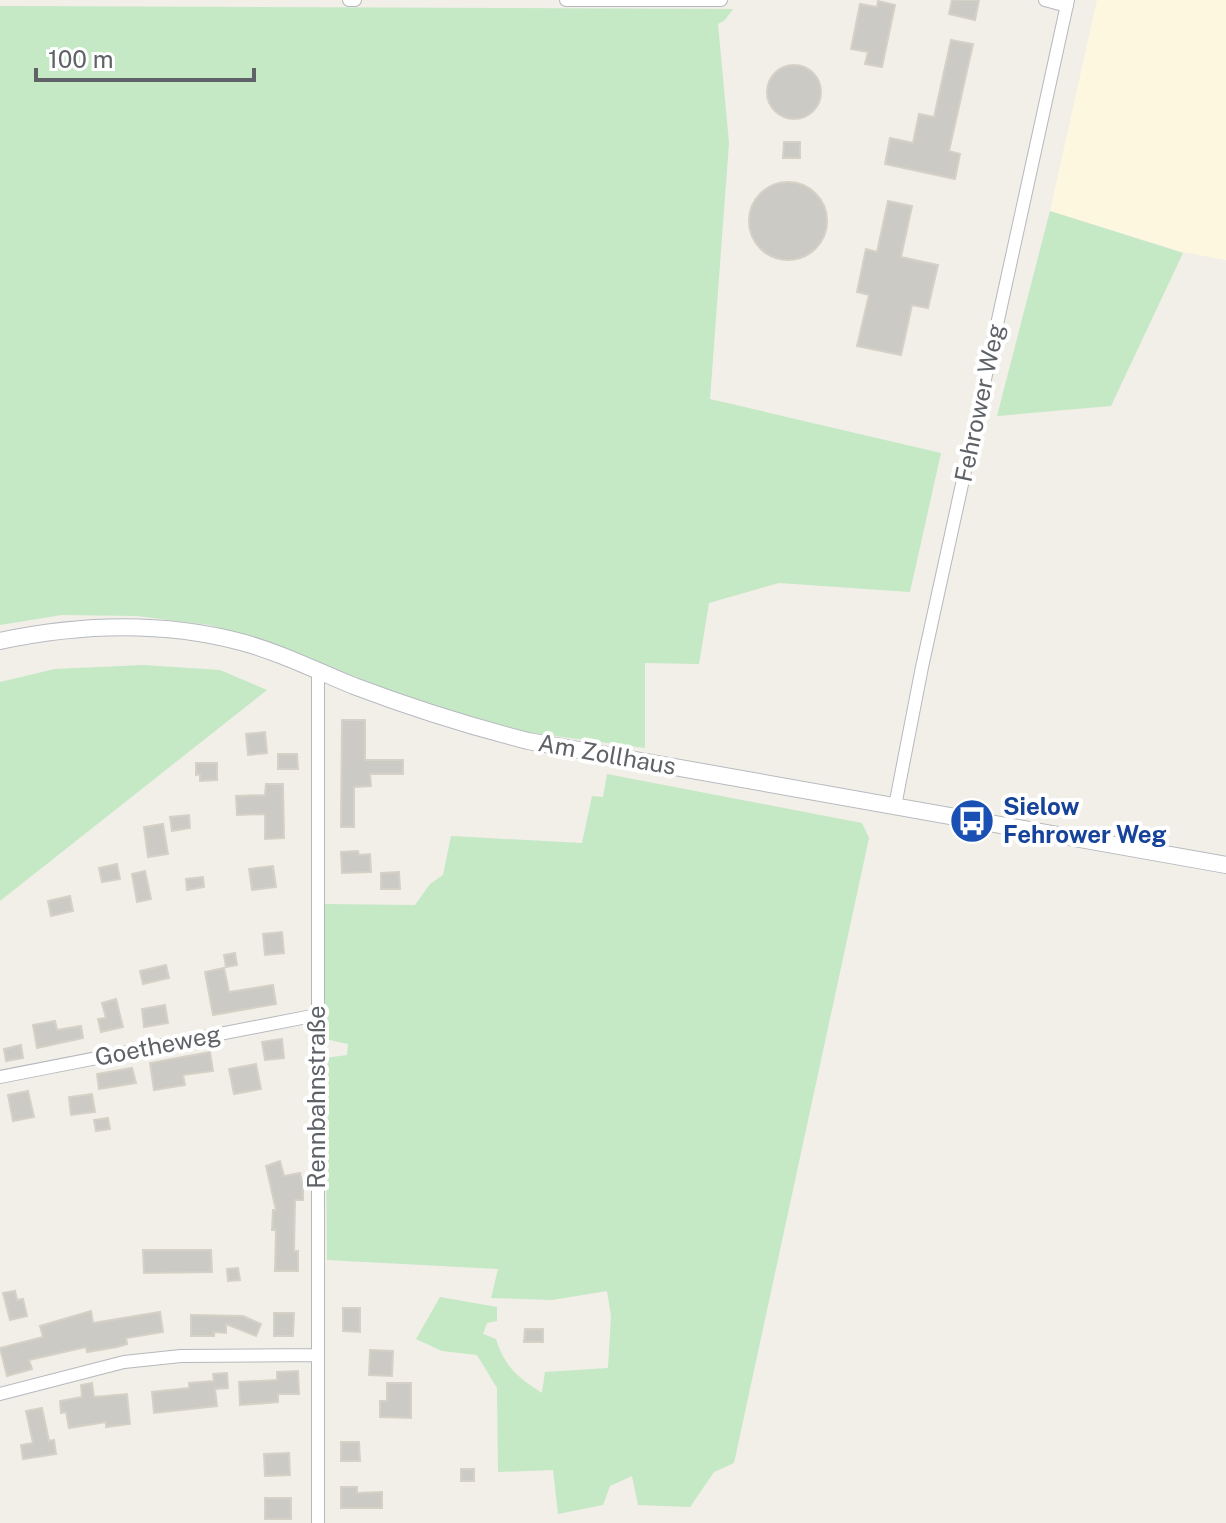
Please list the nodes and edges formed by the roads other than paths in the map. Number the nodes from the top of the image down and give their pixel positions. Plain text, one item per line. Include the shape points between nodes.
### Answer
1 (566, 0) edge
2 (721, 0) edge
3 (1045, 0) edge
4 (1067, 3) edge
5 (0, 641) edge
6 (318, 672) junction
7 (895, 806) junction
8 (1226, 865) edge
9 (317, 1015) junction
10 (0, 1077) edge
11 (318, 1355) junction
12 (0, 1394) edge
13 (318, 1523) edge

1 - 2 street
3 - 4 street
4 - 7 street, Fehrower Weg
5 - 6 street, Am Zollhaus via 64,629 144,626 243,642
6 - 7 street, Am Zollhaus via 451,721 528,741
6 - 9 street, Rennbahnstraße
7 - 8 street, Am Zollhaus
9 - 10 street, Goetheweg
9 - 11 street, Rennbahnstraße
11 - 12 street via 124,1362
11 - 13 street, Rennbahnstraße

